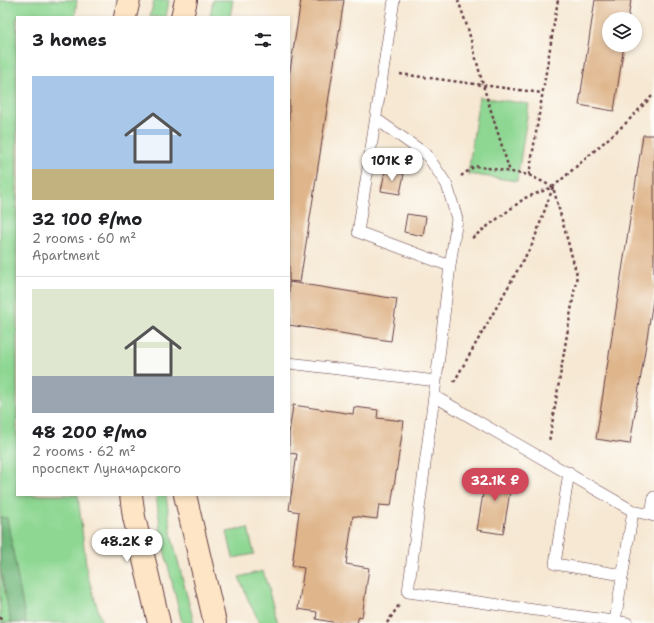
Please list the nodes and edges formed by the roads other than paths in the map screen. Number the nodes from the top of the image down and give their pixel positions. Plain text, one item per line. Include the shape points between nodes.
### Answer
1 (129, 0) edge
2 (186, 0) edge
3 (394, 0) edge
4 (125, 16) edge
5 (182, 16) edge
6 (376, 119) junction
7 (450, 266) junction
8 (290, 363) edge
9 (436, 381) junction
10 (434, 396) junction
11 (569, 472) junction
12 (131, 496) edge
13 (185, 496) edge
14 (654, 497) edge
15 (633, 512) junction
16 (653, 516) edge
17 (623, 575) junction
18 (615, 621) junction
19 (159, 623) edge
20 (215, 623) edge
21 (627, 623) edge

1 - 4 main road
2 - 5 main road
3 - 6 lane
6 - 7 lane via 427,155 447,185 457,219
6 - 7 lane via 358,232
7 - 9 lane
8 - 9 lane
9 - 10 lane
10 - 11 lane
10 - 18 lane via 408,592
11 - 15 lane
11 - 17 lane via 555,564
12 - 19 main road
13 - 20 main road
14 - 16 lane
15 - 16 lane
15 - 17 lane
17 - 18 lane
18 - 21 lane

